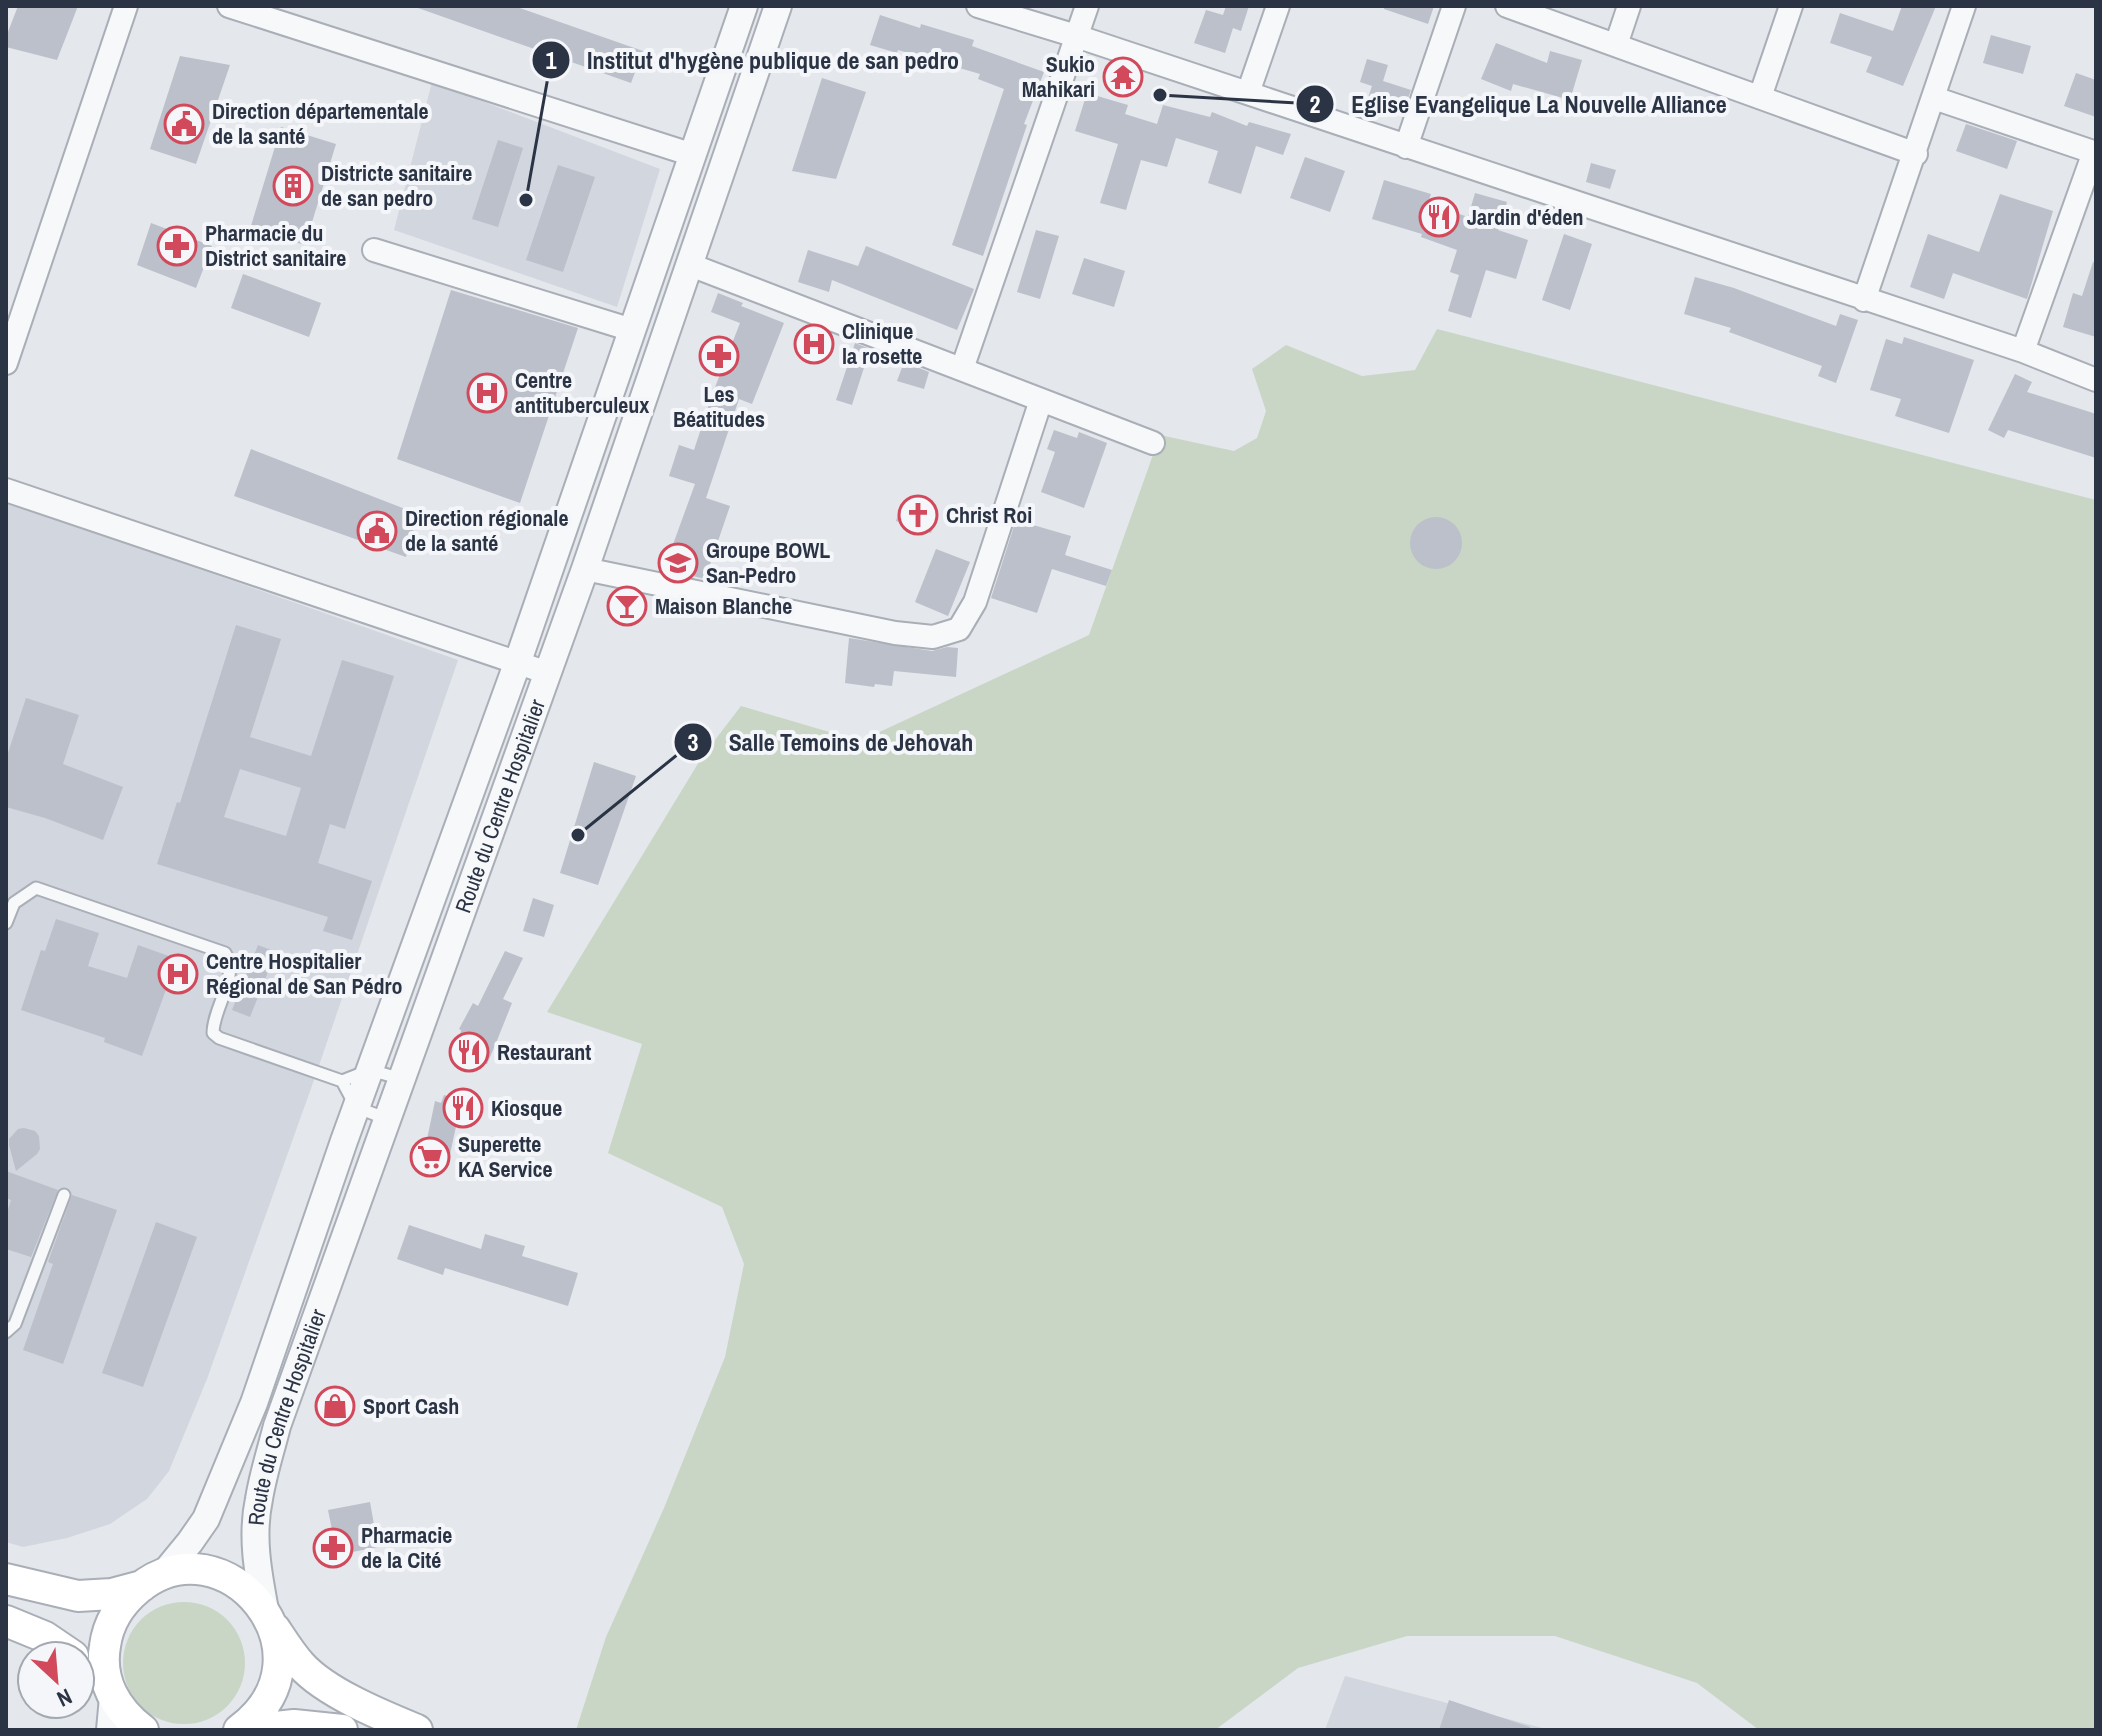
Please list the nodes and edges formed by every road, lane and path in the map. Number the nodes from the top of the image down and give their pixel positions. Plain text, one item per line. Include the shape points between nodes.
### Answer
1 (126, 6) edge
2 (229, 6) edge
3 (744, 6) edge
4 (778, 6) edge
5 (978, 6) edge
6 (1087, 6) edge
7 (1278, 6) edge
8 (1454, 6) edge
9 (1507, 6) edge
10 (1629, 6) edge
11 (1791, 6) edge
12 (1964, 6) edge
13 (1076, 36) junction
14 (1616, 45) junction
15 (1248, 93) junction
16 (1760, 97) junction
17 (1934, 98) junction
18 (1406, 147) junction
19 (2095, 152) edge
20 (1916, 154) junction
21 (693, 155) junction
22 (374, 250) dead end
23 (688, 264) junction
24 (1864, 300) junction
25 (632, 330) junction
26 (2023, 351) junction
27 (6, 363) edge
28 (962, 369) junction
29 (2096, 380) edge
30 (1041, 400) junction
31 (1153, 443) dead end
32 (6, 490) edge
33 (585, 569) junction
34 (517, 664) junction
35 (548, 673) junction
36 (6, 923) edge
37 (370, 1070) junction
38 (404, 1080) junction
39 (342, 1081) junction
40 (356, 1107) junction
41 (389, 1120) junction
42 (64, 1195) dead end
43 (6, 1332) edge
44 (6, 1579) edge
45 (152, 1581) junction
46 (270, 1619) junction
47 (6, 1621) edge
48 (49, 1640) edge
49 (96, 1675) edge
50 (110, 1688) junction
51 (110, 1730) edge
52 (143, 1730) edge
53 (239, 1730) edge
54 (249, 1730) edge
55 (342, 1730) edge
56 (417, 1730) edge

1 - 27 street
2 - 21 street
3 - 21 street, Route du Centre Hospitalier
4 - 23 street, Route du Centre Hospitalier
5 - 13 street
6 - 13 street
7 - 15 street
8 - 18 street
9 - 14 street
10 - 14 street
11 - 16 street
12 - 17 street
13 - 15 street
13 - 28 street
14 - 16 street
15 - 18 street
16 - 20 street
17 - 19 street
17 - 20 street
18 - 24 street
19 - 26 street
20 - 24 street
21 - 25 street, Route du Centre Hospitalier
22 - 25 street
23 - 28 street
23 - 33 street, Route du Centre Hospitalier
24 - 26 street
25 - 34 street, Route du Centre Hospitalier
26 - 29 street
28 - 30 street
30 - 31 street
30 - 33 street via 975,602 959,629 933,637 895,633
32 - 34 street
33 - 35 street, Route du Centre Hospitalier
34 - 35 street
34 - 37 street, Route du Centre Hospitalier
35 - 38 street, Route du Centre Hospitalier
36 - 39 lane via 14,903 36,888 225,953 231,969 213,1033
37 - 38 lane
37 - 39 lane
37 - 40 street, Route du Centre Hospitalier
38 - 41 street, Route du Centre Hospitalier
39 - 40 lane
40 - 41 lane
40 - 45 street, Route du Centre Hospitalier via 254,1403 216,1497 190,1542
41 - 46 street, Route du Centre Hospitalier via 277,1426 258,1500 256,1565
42 - 43 lane via 15,1324
44 - 45 main road via 78,1596 112,1594
45 - 46 main road via 196,1571 225,1577 251,1594
45 - 50 main road via 120,1607 107,1634
46 - 53 main road via 278,1645 276,1679 261,1709
46 - 56 main road via 303,1667 334,1690
47 - 48 main road
49 - 50 main road
50 - 51 street
50 - 52 main road via 122,1711
54 - 55 main road via 294,1725

